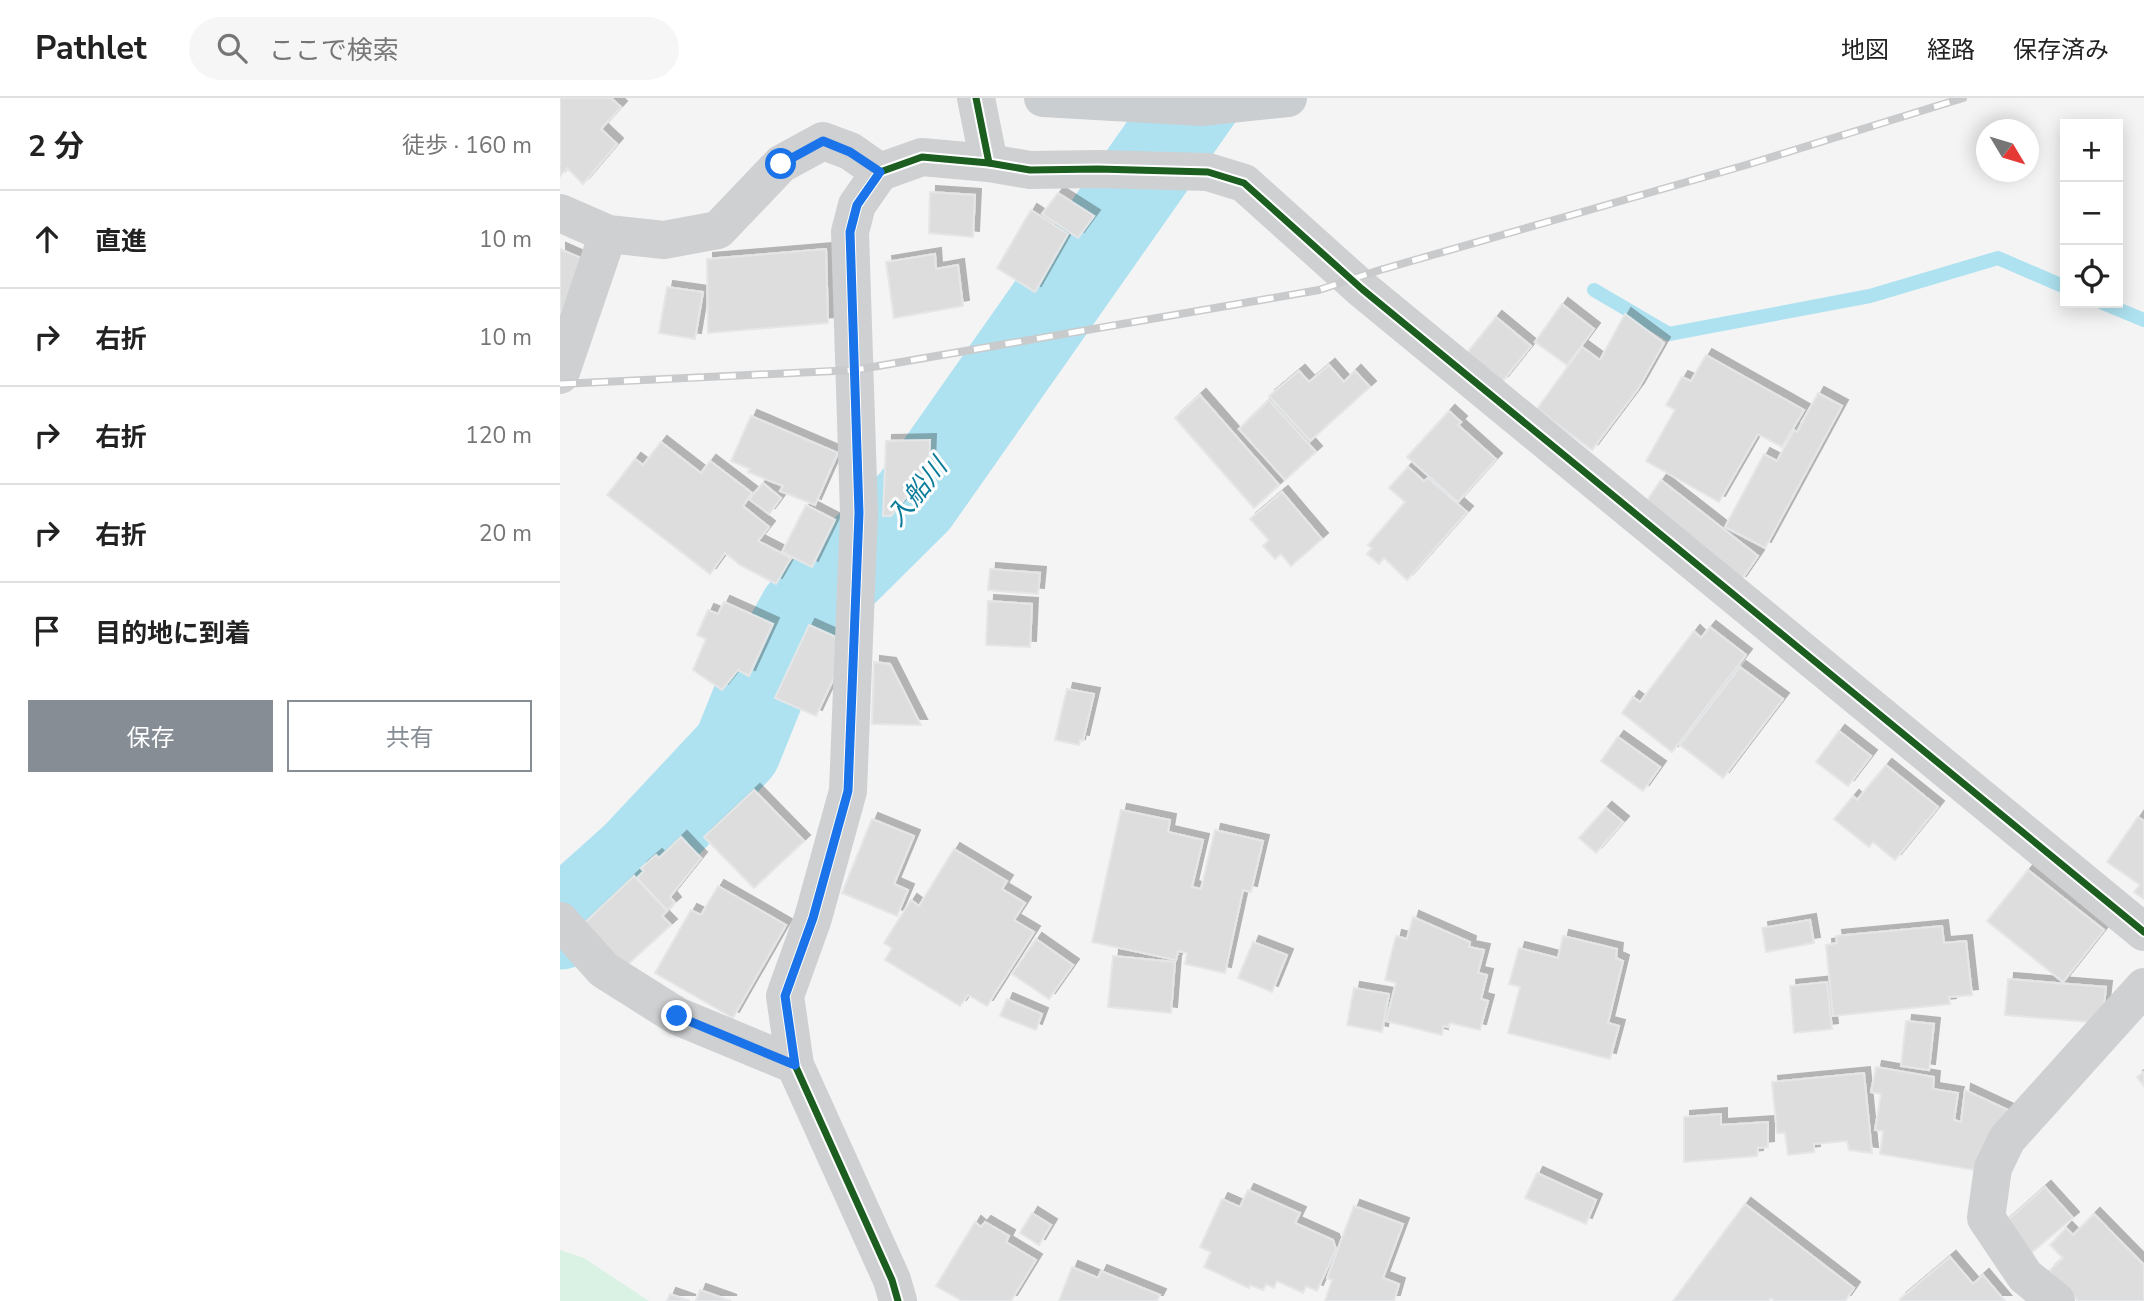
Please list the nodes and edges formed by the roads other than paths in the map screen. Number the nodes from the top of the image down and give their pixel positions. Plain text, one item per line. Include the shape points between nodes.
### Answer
1 (976, 98) edge
2 (1043, 98) edge
3 (1288, 98) edge
4 (989, 163) junction
5 (880, 172) junction
6 (560, 213) edge
7 (608, 234) junction
8 (560, 375) edge
9 (560, 921) edge
10 (2144, 932) edge
11 (2144, 987) edge
12 (795, 1065) junction
13 (898, 1301) edge
14 (2056, 1301) edge

1 - 4 street
2 - 3 main road via 1201,107
4 - 5 street via 922,156
4 - 10 street via 1030,170 1208,172 1244,183 1373,298
5 - 7 street via 823,141 781,164 718,230 664,240
5 - 12 street via 857,205 850,232 859,513 848,791 813,918 785,996
6 - 7 street
7 - 8 street
9 - 12 street via 604,970 677,1016
11 - 14 street via 2007,1139 1993,1168 1986,1218 2025,1276
12 - 13 street

